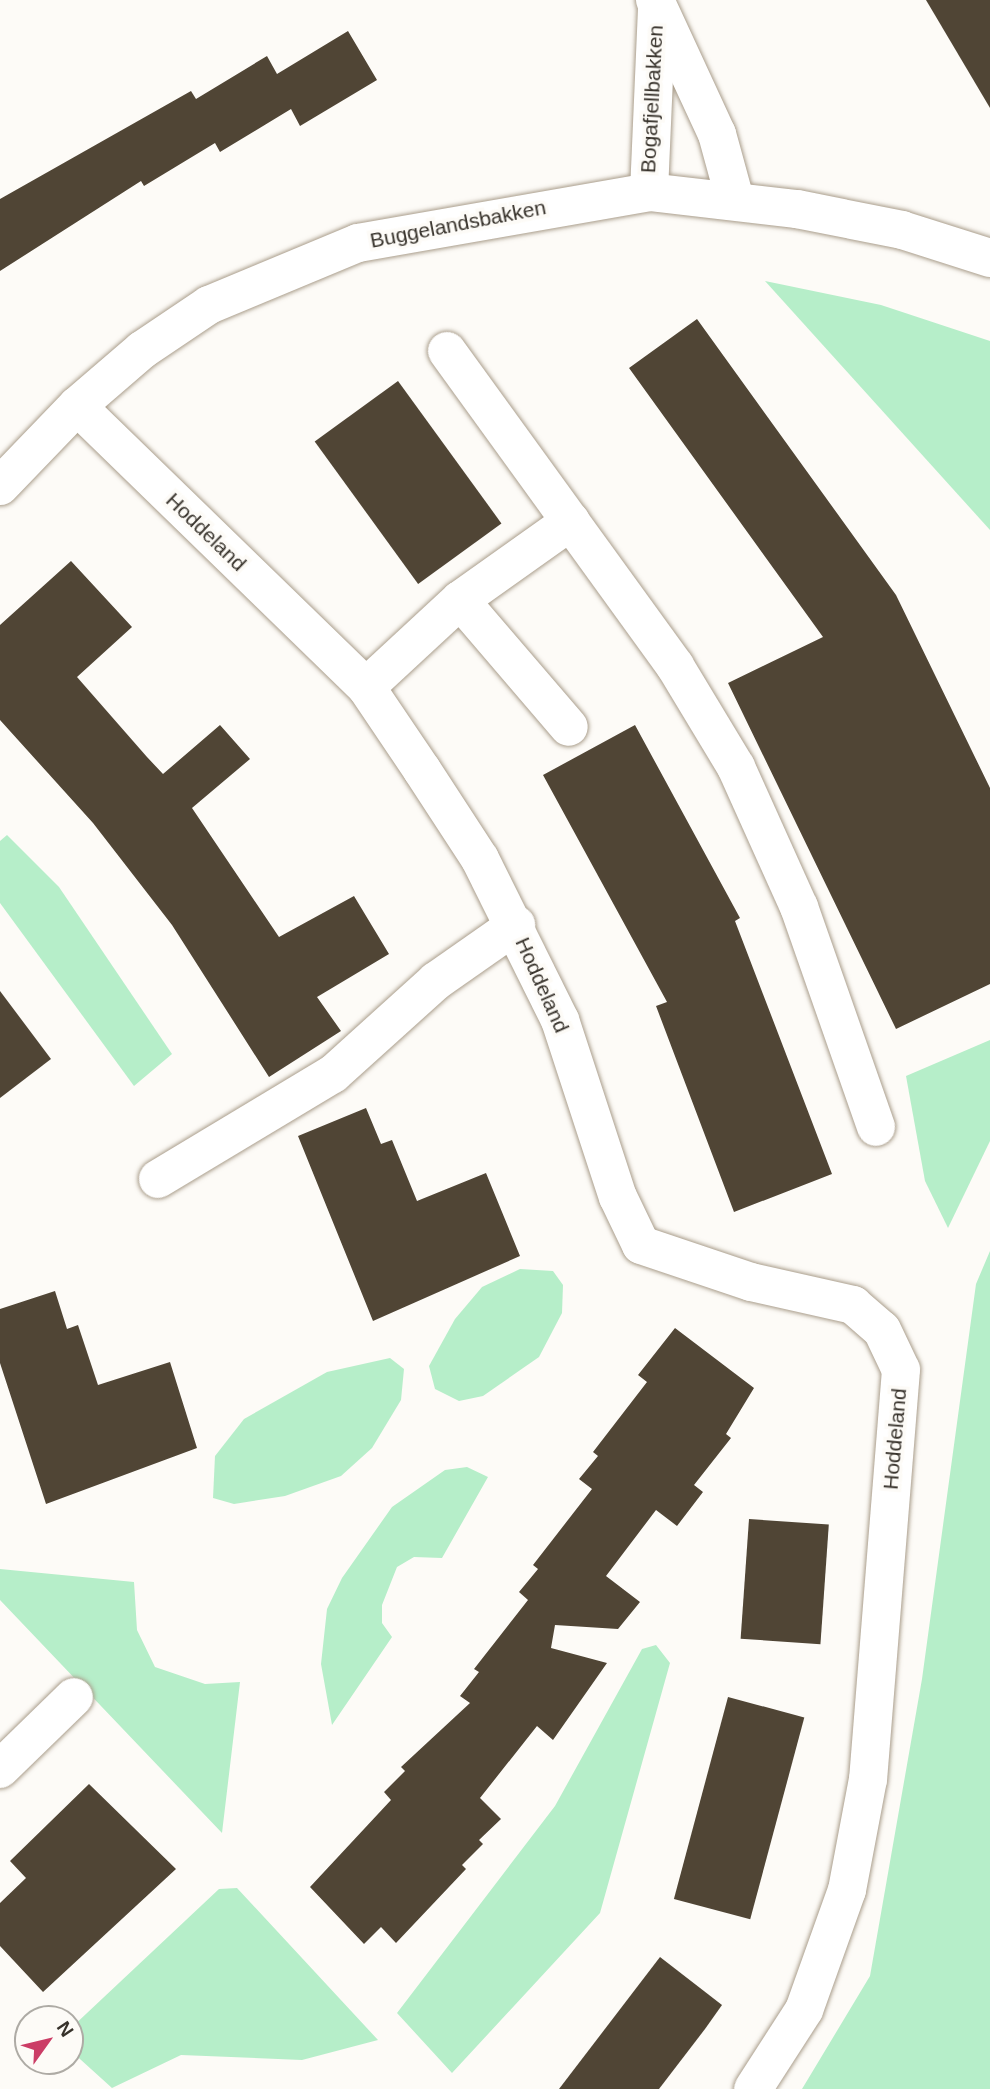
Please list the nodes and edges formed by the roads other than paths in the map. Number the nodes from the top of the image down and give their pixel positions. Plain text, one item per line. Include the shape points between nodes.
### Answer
1 (656, 3) edge
2 (649, 192) junction
3 (735, 200) junction
4 (990, 258) edge
5 (447, 351) dead end
6 (77, 406) junction
7 (0, 486) edge
8 (571, 521) junction
9 (460, 600) junction
10 (366, 687) junction
11 (569, 727) dead end
12 (516, 925) junction
13 (876, 1128) dead end
14 (158, 1179) dead end
15 (74, 1697) dead end
16 (0, 1769) edge
17 (753, 2089) edge

1 - 2 street, Bogafjellbakken
1 - 3 street, Bogafjellbakken via 718,134
2 - 3 street, Buggelandsbakken
2 - 6 street, Buggelandsbakken via 450,223 358,243 289,267 209,305
3 - 4 street, Buggelandsbakken via 902,230
5 - 8 street
6 - 7 street, Buggelandsbakken
6 - 10 street, Hoddeland
8 - 9 street
8 - 13 street via 675,666 736,767 799,907
9 - 10 street
9 - 11 street
10 - 12 street, Hoddeland via 480,859
12 - 14 street, Hoddeland via 436,981 333,1074
12 - 17 street, Hoddeland via 560,1020 618,1197 641,1245 751,1282 853,1305 882,1330 901,1370 868,1779 847,1890 804,2010
15 - 16 street

